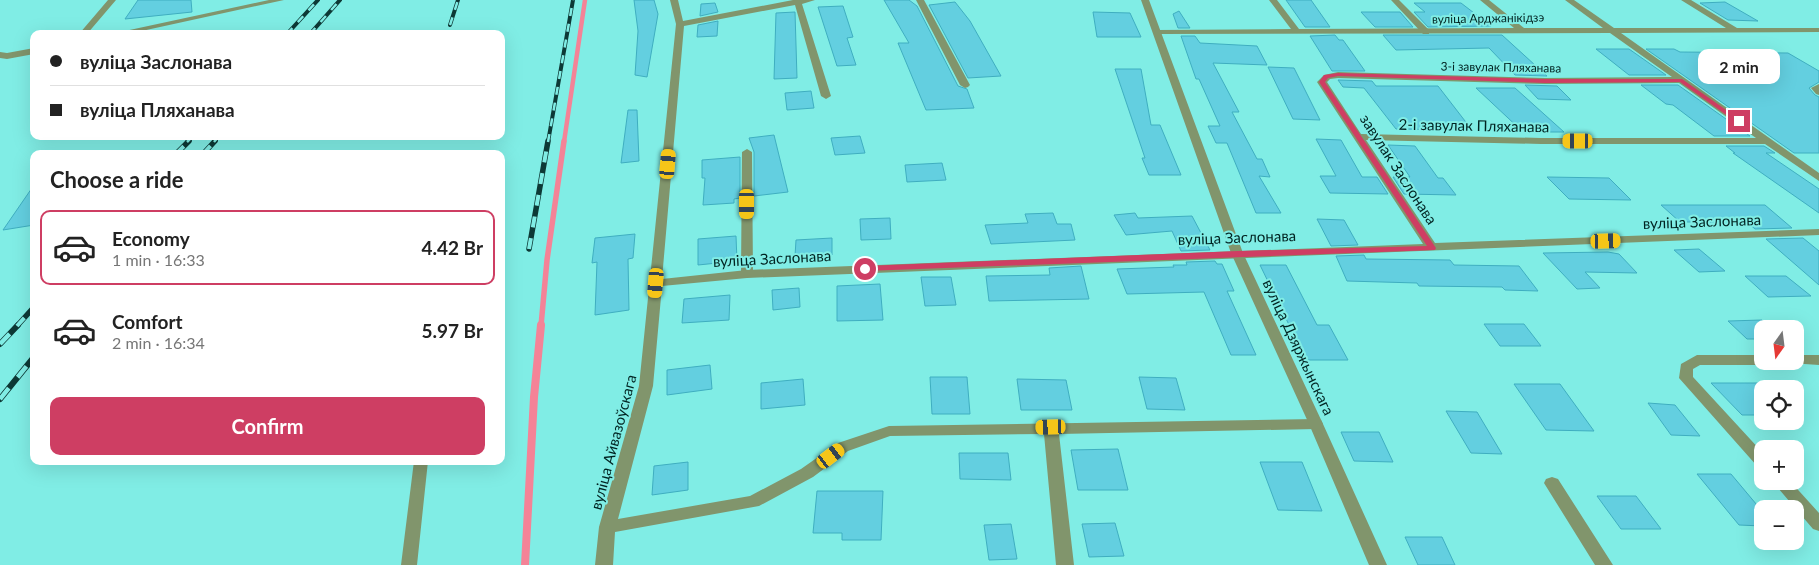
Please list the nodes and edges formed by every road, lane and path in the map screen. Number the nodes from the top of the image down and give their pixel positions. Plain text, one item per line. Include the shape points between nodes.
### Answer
1 (112, 0) edge
2 (280, 0) edge
3 (674, 0) edge
4 (811, 0) edge
5 (920, 0) edge
6 (1145, 0) edge
7 (1273, 0) edge
8 (1395, 0) edge
9 (1484, 0) edge
10 (1570, 0) edge
11 (1685, 0) edge
12 (798, 1) edge
13 (680, 24) junction
14 (86, 30) edge
15 (134, 30) edge
16 (1611, 30) junction
17 (1735, 30) junction
18 (1819, 30) edge
19 (1522, 31) junction
20 (1157, 32) junction
21 (1297, 32) junction
22 (1426, 32) junction
23 (30, 52) edge
24 (0, 55) edge
25 (1682, 80) junction
26 (1322, 82) joint
27 (965, 85) dead end
28 (1819, 87) edge
29 (1819, 92) edge
30 (826, 96) dead end
31 (1360, 137) junction
32 (1767, 141) junction
33 (747, 152) dead end
34 (1819, 178) edge
35 (1819, 232) edge
36 (1432, 248) junction
37 (1238, 253) junction
38 (747, 274) junction
39 (656, 283) junction
40 (1754, 360) edge
41 (1804, 360) edge
42 (1819, 360) edge
43 (1316, 424) junction
44 (1051, 427) junction
45 (1754, 453) edge
46 (422, 465) edge
47 (1552, 484) dead end
48 (1788, 490) edge
49 (1819, 524) edge
50 (607, 527) junction
51 (409, 565) edge
52 (604, 565) edge
53 (1065, 565) edge
54 (1378, 565) edge
55 (1604, 565) edge

1 - 14 lane
2 - 15 street
3 - 13 street, вуліца Айвазоўскага
4 - 12 street
5 - 27 street
6 - 20 street, вуліца Дзяржынскага
7 - 21 street
8 - 22 lane
9 - 19 street
10 - 16 street
11 - 17 street
12 - 13 street
12 - 30 street
13 - 39 street, вуліца Айвазоўскага
16 - 17 street, вуліца Арджанікідзэ
16 - 19 street, вуліца Арджанікідзэ
16 - 25 street
17 - 18 street, вуліца Арджанікідзэ
19 - 22 street, вуліца Арджанікідзэ
20 - 21 street, вуліца Арджанікідзэ
20 - 37 street, вуліца Дзяржынскага
21 - 22 street, вуліца Арджанікідзэ
23 - 24 street
25 - 26 street, 3-і завулак Пляханава via 1545,81 1338,75 1326,77
25 - 32 street
26 - 31 street, завулак Заслонава
28 - 29 street via 1816,88
31 - 32 street, 2-і завулак Пляханава
31 - 36 street, завулак Заслонава
32 - 34 street
33 - 38 lane
35 - 36 street, вуліца Заслонава
36 - 37 street, вуліца Заслонава
37 - 38 street, вуліца Заслонава
37 - 43 street, вуліца Дзяржынскага
38 - 39 street, вуліца Заслонава
39 - 50 street, вуліца Айвазоўскага via 646,386
40 - 45 street via 1697,360 1686,367 1686,378
41 - 42 street
43 - 44 street
43 - 54 street, вуліца Дзяржынскага
44 - 50 street via 889,431 843,447 807,474 753,502
44 - 53 street
46 - 51 lane
47 - 55 street
48 - 49 street
50 - 52 street, вуліца Айвазоўскага

